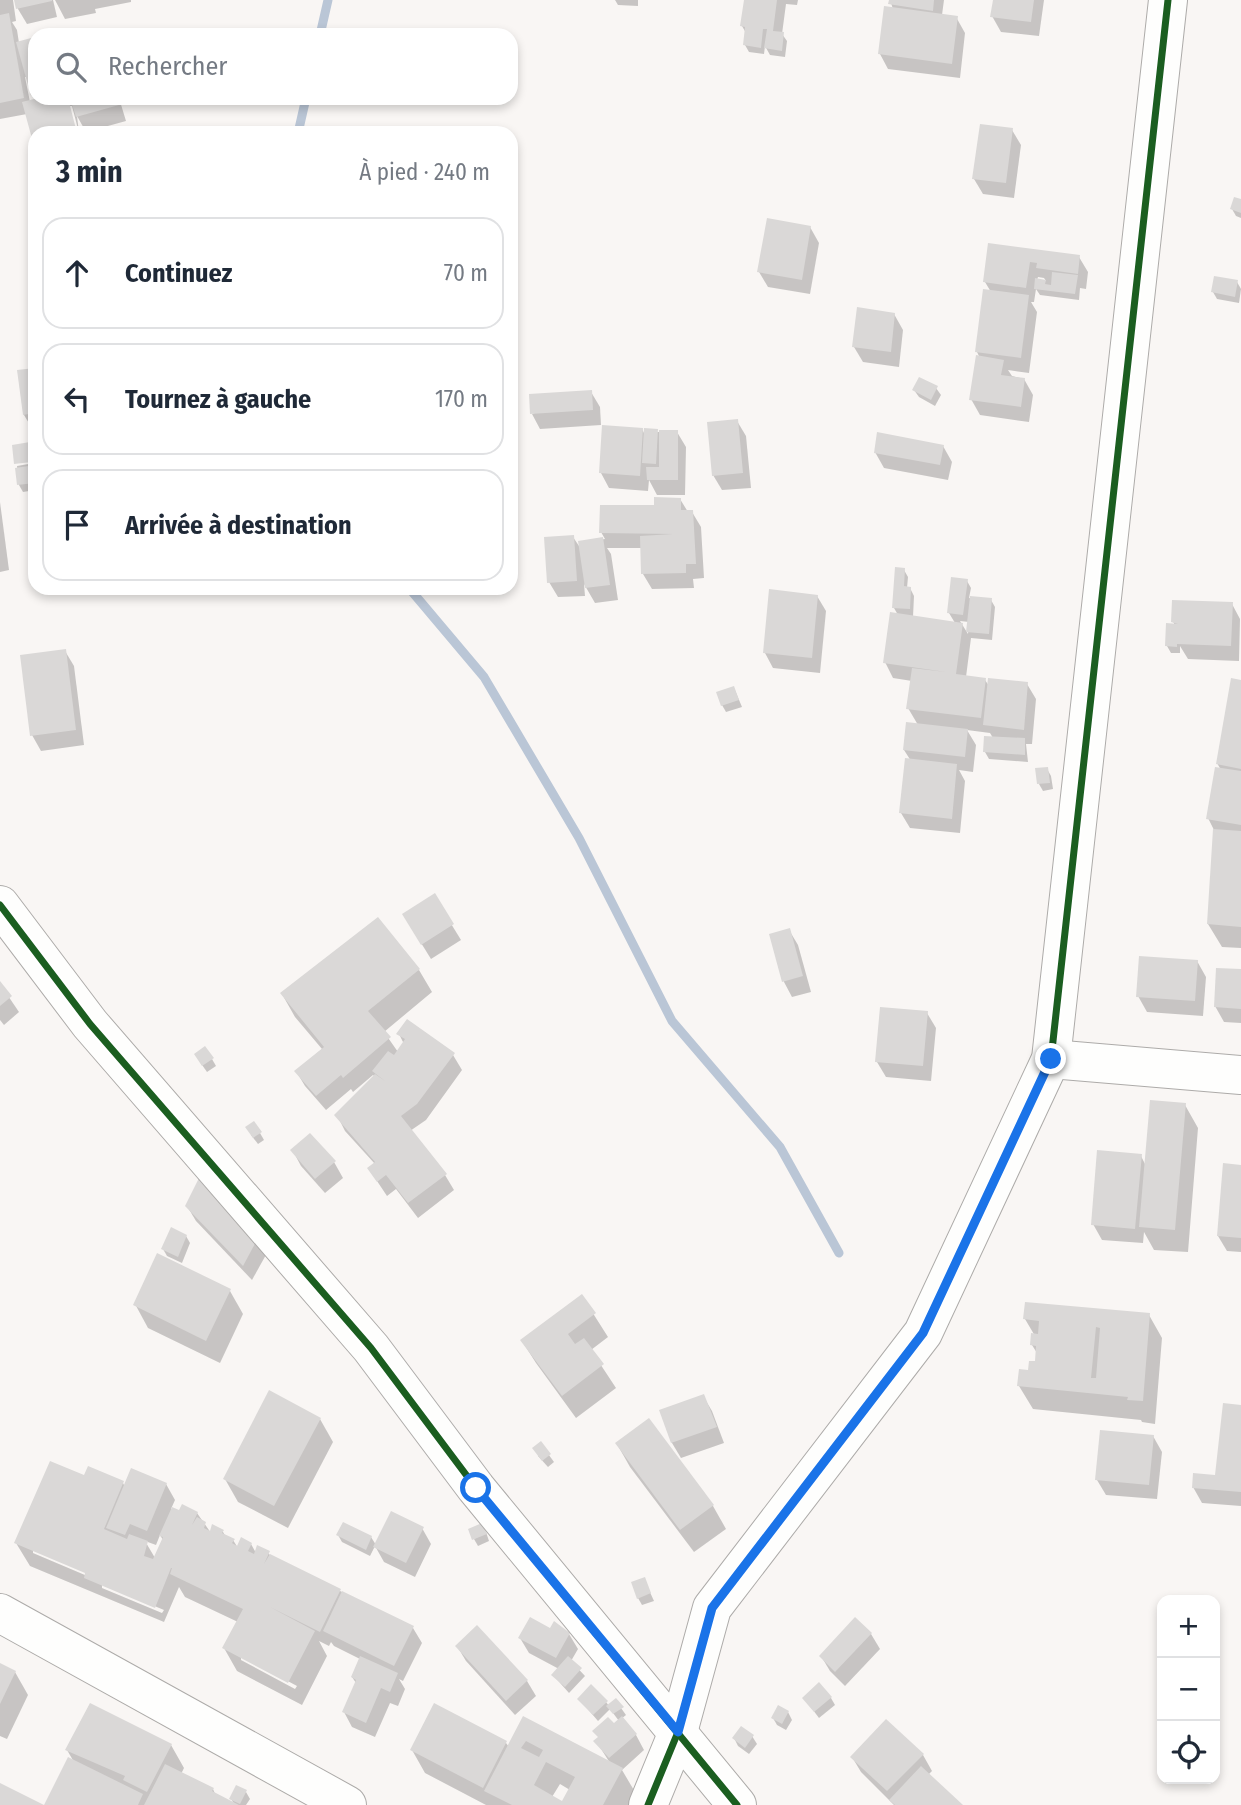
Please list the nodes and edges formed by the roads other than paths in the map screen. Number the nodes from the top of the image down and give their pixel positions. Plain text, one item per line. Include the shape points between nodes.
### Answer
1 (1168, 0) edge
2 (0, 905) edge
3 (1051, 1059) junction
4 (1241, 1075) edge
5 (0, 1613) edge
6 (678, 1732) junction
7 (347, 1805) edge
8 (648, 1805) edge
9 (737, 1805) edge

1 - 3 street
2 - 6 street via 90,1024 371,1348 476,1488
3 - 4 street
3 - 6 street via 923,1333 712,1608
5 - 7 street
6 - 8 street
6 - 9 street

